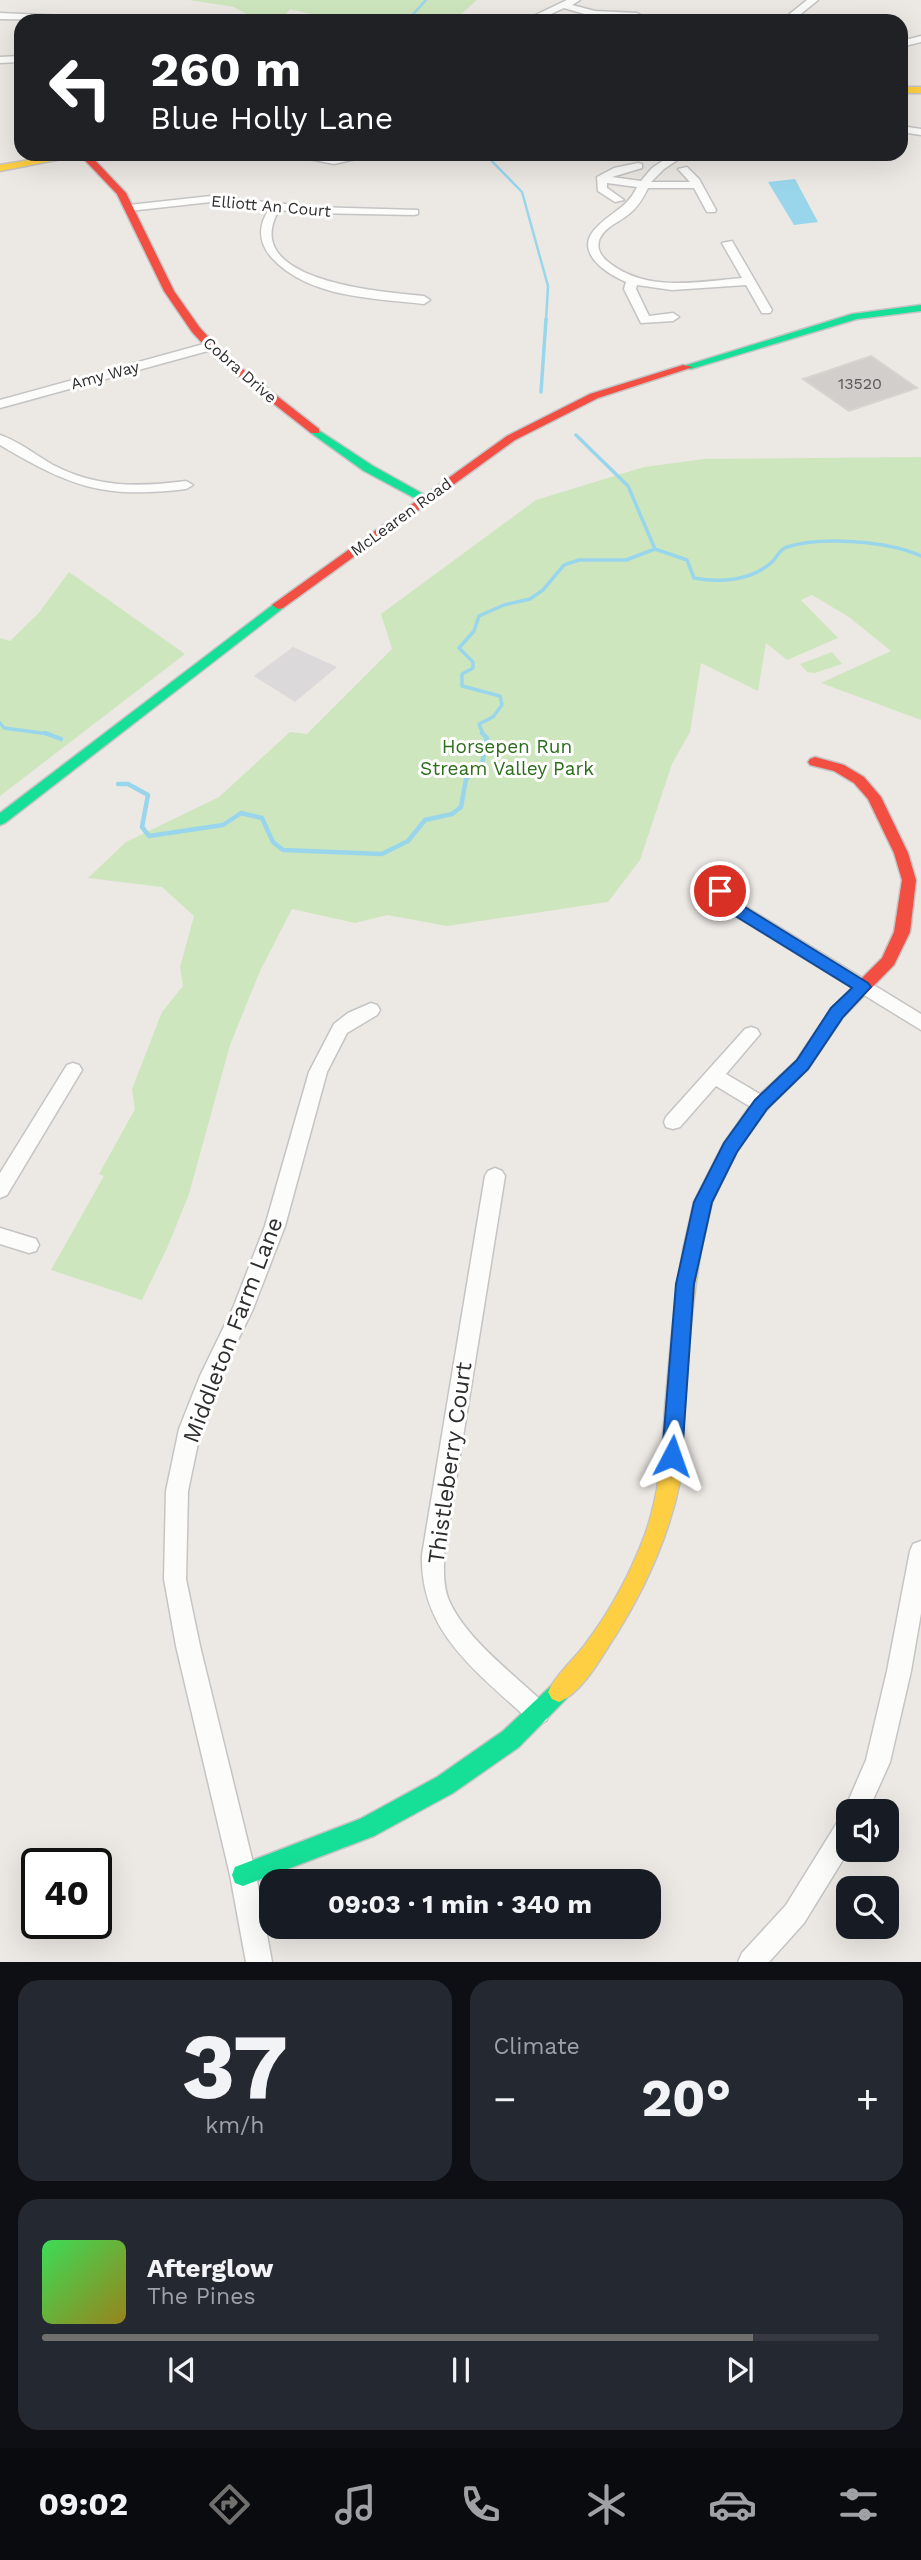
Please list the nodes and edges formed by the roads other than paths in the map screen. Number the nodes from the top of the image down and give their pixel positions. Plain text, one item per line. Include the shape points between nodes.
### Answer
1 (813, 0) edge
2 (570, 3) edge
3 (544, 14) edge
4 (595, 14) edge
5 (795, 14) edge
6 (44, 161) edge
7 (90, 161) edge
8 (670, 161) edge
9 (638, 166) dead end
10 (0, 169) edge
11 (683, 169) dead end
12 (601, 179) junction
13 (644, 185) junction
14 (697, 185) junction
15 (619, 200) dead end
16 (276, 206) junction
17 (129, 208) junction
18 (711, 210) dead end
19 (414, 212) dead end
20 (729, 243) dead end
21 (632, 280) junction
22 (749, 281) junction
23 (921, 298) edge
24 (424, 300) dead end
25 (921, 308) edge
26 (766, 310) dead end
27 (856, 316) junction
28 (673, 317) dead end
29 (211, 346) junction
30 (0, 404) edge
31 (0, 439) edge
32 (186, 485) dead end
33 (426, 499) junction
34 (816, 762) dead end
35 (0, 820) edge
36 (712, 874) dead end
37 (863, 987) junction
38 (371, 1010) dead end
39 (921, 1023) edge
40 (751, 1034) dead end
41 (73, 1070) dead end
42 (715, 1076) junction
43 (761, 1104) junction
44 (673, 1122) dead end
45 (495, 1177) dead end
46 (0, 1190) edge
47 (0, 1236) edge
48 (29, 1245) dead end
49 (921, 1551) edge
50 (538, 1713) junction
51 (861, 1799) edge
52 (836, 1848) edge
53 (243, 1875) junction
54 (259, 1962) edge
55 (751, 1962) edge

1 - 5 street
2 - 3 street
2 - 4 street
6 - 10 street
7 - 17 street, Cobra Drive via 113,182
8 - 13 street
9 - 12 street
11 - 14 street
12 - 13 street
12 - 15 street via 606,193
13 - 14 street
13 - 21 street via 633,206 600,229 592,246 601,262
14 - 18 street
16 - 17 street, Elliott An Court via 211,200
16 - 19 street, Elliott An Court
16 - 24 street via 267,221 266,238 275,255 294,270 335,287
17 - 29 street, Cobra Drive via 170,291
20 - 22 street
21 - 22 street via 673,286
21 - 28 street via 630,289 645,320
22 - 26 street
23 - 27 street, McLearen Road via 873,305
25 - 27 street, McLearen Road
27 - 33 street, McLearen Road via 580,401 511,439
29 - 30 street, Amy Way
29 - 33 street, Cobra Drive via 355,462
31 - 32 street via 64,478 94,488 129,491
33 - 35 street, McLearen Road via 247,628
34 - 37 street via 859,780 874,797 909,880 902,932 894,951
36 - 37 street via 735,908
37 - 39 street
37 - 43 street via 837,1013 802,1065
38 - 53 street, Middleton Farm Lane via 340,1029 318,1072 275,1226 190,1429 177,1491 175,1579
40 - 42 street
41 - 46 street
42 - 43 street
42 - 44 street
43 - 50 street via 730,1148 703,1202 693,1240 685,1284 670,1480 653,1540 625,1602 572,1679
45 - 50 street, Thistleberry Court via 433,1555 433,1585 445,1615 465,1641
47 - 48 street
49 - 51 street via 878,1762
50 - 53 street via 511,1739 445,1785 366,1828
52 - 55 street via 795,1914
53 - 54 street, Middleton Farm Lane

